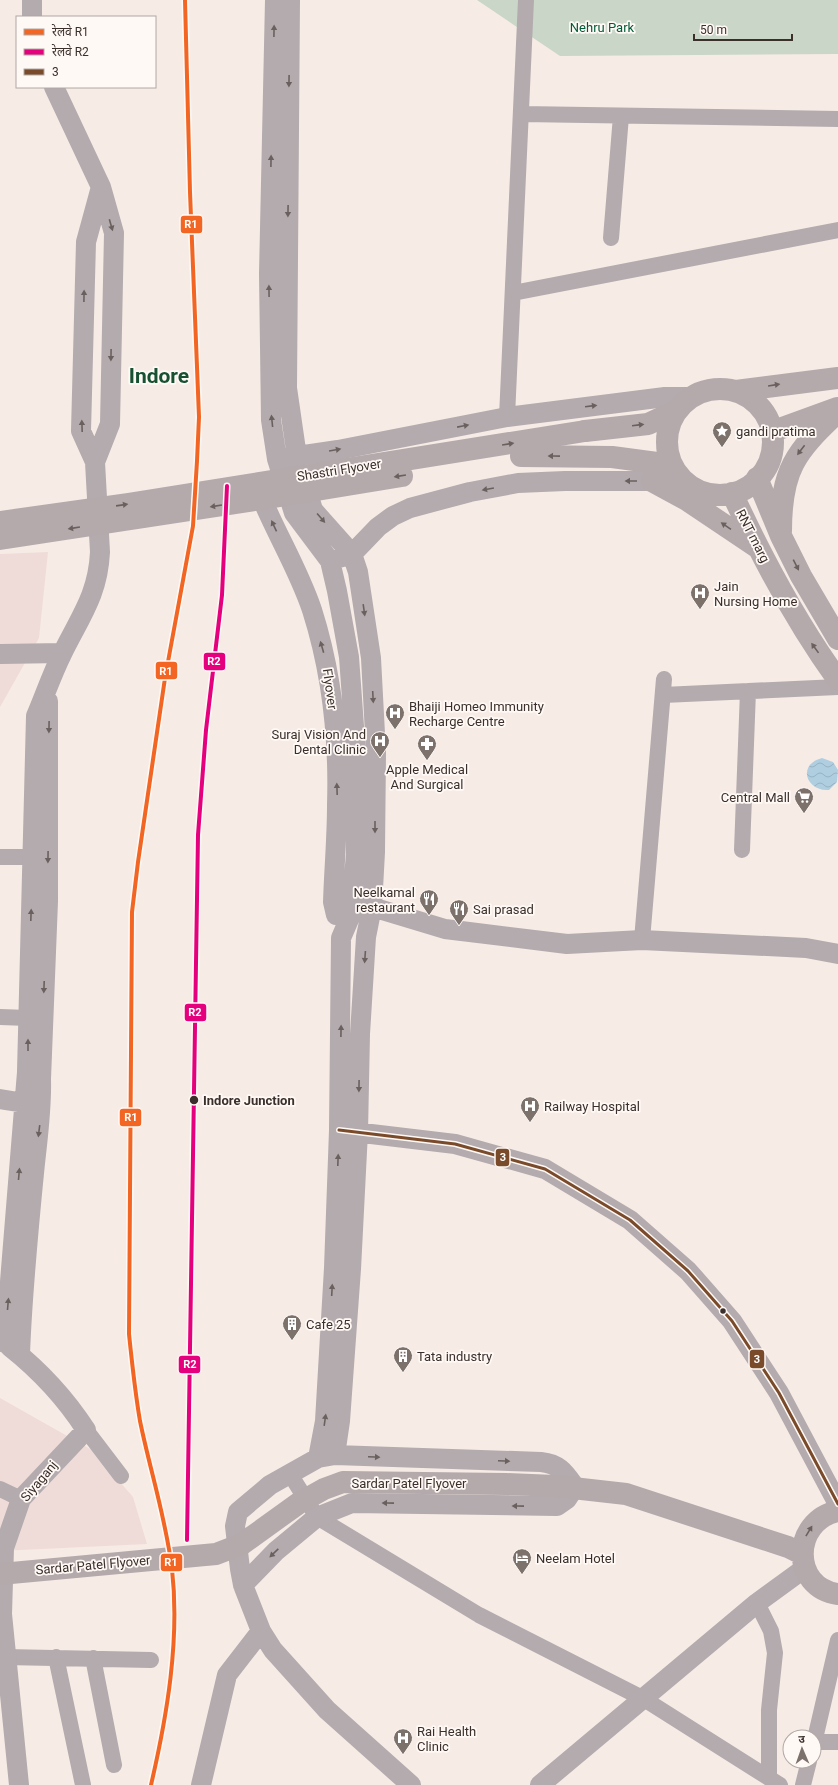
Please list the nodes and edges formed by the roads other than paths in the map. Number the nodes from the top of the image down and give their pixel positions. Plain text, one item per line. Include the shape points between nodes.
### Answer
1 (32, 0) edge
2 (275, 0) edge
3 (290, 0) edge
4 (526, 0) edge
5 (32, 16) edge
6 (54, 88) edge
7 (522, 114) junction
8 (621, 116) junction
9 (838, 119) edge
10 (100, 187) junction
11 (838, 230) edge
12 (611, 238) dead end
13 (513, 294) junction
14 (278, 360) junction
15 (838, 378) edge
16 (736, 391) junction
17 (684, 404) junction
18 (838, 408) edge
19 (838, 412) edge
20 (508, 417) junction
21 (771, 432) junction
22 (287, 458) junction
23 (95, 462) junction
24 (678, 473) junction
25 (757, 478) junction
26 (652, 481) junction
27 (732, 493) junction
28 (262, 499) junction
29 (0, 522) edge
30 (781, 536) junction
31 (0, 539) edge
32 (758, 548) junction
33 (352, 554) junction
34 (330, 561) junction
35 (838, 639) edge
36 (0, 654) edge
37 (59, 659) junction
38 (0, 666) edge
39 (664, 679) dead end
40 (838, 680) edge
41 (838, 687) edge
42 (48, 688) junction
43 (748, 690) junction
44 (662, 695) junction
45 (742, 850) dead end
46 (0, 857) edge
47 (33, 857) junction
48 (340, 899) junction
49 (372, 907) junction
50 (642, 940) junction
51 (838, 954) edge
52 (0, 1017) edge
53 (28, 1018) junction
54 (0, 1099) edge
55 (33, 1105) junction
56 (348, 1131) junction
57 (2, 1342) edge
58 (20, 1355) junction
59 (86, 1430) junction
60 (326, 1457) junction
61 (290, 1474) junction
62 (121, 1476) dead end
63 (565, 1487) junction
64 (0, 1489) edge
65 (21, 1499) junction
66 (838, 1504) edge
67 (838, 1511) edge
68 (317, 1518) junction
69 (803, 1561) junction
70 (0, 1574) edge
71 (243, 1584) junction
72 (838, 1594) edge
73 (757, 1604) junction
74 (261, 1631) junction
75 (838, 1640) edge
76 (56, 1657) junction
77 (93, 1658) junction
78 (151, 1660) dead end
79 (4, 1668) edge
80 (644, 1698) junction
81 (817, 1729) edge
82 (822, 1742) edge
83 (838, 1742) edge
84 (114, 1765) dead end
85 (807, 1769) edge
86 (774, 1781) edge
87 (19, 1785) edge
88 (83, 1785) edge
89 (201, 1785) edge
90 (410, 1785) edge
91 (540, 1785) edge
92 (803, 1785) edge

1 - 5 street
14 -> 2 street via 269,274
3 -> 14 street
4 - 7 street
6 - 10 street
7 - 8 street
7 - 13 street
8 - 9 street
8 - 12 street
23 -> 10 street via 82,431 82,423 86,242
10 -> 23 street via 114,233 110,424
11 - 13 street
13 - 20 street
14 - 22 street via 287,388
16 -> 15 main road
16 - 17 main road via 711,389
16 - 21 main road via 755,402 768,420
20 -> 17 street via 665,397
17 - 24 main road via 668,428 666,447
29 -> 17 main road, Shastri Flyover, bridge via 585,431 648,424
18 - 21 main road
19 -> 30 main road via 814,434 792,465 783,495
22 -> 20 street
21 - 25 main road via 773,442 769,463
22 -> 33 street via 314,510
22 - 34 street via 294,513
23 - 37 street via 100,552 98,578
24 - 26 street
24 - 27 main road via 701,492 719,495
24 -> 28 main road, Shastri Flyover, bridge via 612,457 521,456
25 - 27 main road via 752,484
25 - 30 main road, RNT marg
32 -> 26 main road via 687,500
26 -> 33 street via 518,483 470,492 410,508 393,516 378,527
27 - 32 main road, RNT marg
28 -> 31 main road, Shastri Flyover, bridge
48 -> 28 street, Flyover via 336,870 335,727 327,665 309,602
30 -> 35 main road, RNT marg
40 -> 32 main road, RNT marg via 811,642
33 - 34 street
33 -> 49 street via 360,585 371,658 376,753
34 - 48 street via 349,657 356,754 356,855
36 - 37 street
37 - 38 street
37 - 42 street
39 - 44 street
41 - 43 street
42 - 47 street via 36,716
42 -> 55 street via 48,901 42,1071
43 - 44 street
43 - 45 street
44 - 50 street
46 - 47 street
53 -> 47 street
48 - 49 street
56 -> 48 street, Flyover
49 - 50 street via 445,928 567,944
49 -> 56 street via 366,937 360,1034
50 - 51 street via 806,948
52 - 53 street
55 -> 53 street via 27,1072
54 - 55 street
57 -> 55 street
55 -> 58 street via 34,1181
56 - 60 street via 325,1421
56 - 66 street via 455,1144 545,1169 630,1220 688,1271 732,1321 779,1393
57 - 58 street
58 - 59 street via 71,1408
59 - 62 street
59 - 65 street, Siyaganj
60 - 61 street
60 -> 63 street via 549,1462 556,1464 565,1473
61 - 68 street
61 - 71 street via 270,1485 238,1512 235,1526
63 -> 68 street via 567,1499 557,1506 352,1503
63 - 69 main road, Sardar Patel Flyover via 626,1494 788,1547
63 - 70 main road, Sardar Patel Flyover, bridge via 343,1482 299,1503 242,1544 216,1554
64 - 65 street
65 - 79 street, Siyaganj via 4,1548
69 -> 67 main road via 807,1533 813,1524 821,1517
68 -> 71 street via 276,1551
68 - 80 street via 480,1615
69 - 72 main road via 812,1580 823,1589
69 - 73 street
71 - 74 street
73 - 80 street
73 - 86 street via 771,1631 776,1653 769,1710
74 - 89 street via 227,1675
74 - 90 street via 273,1650 327,1710
75 - 81 street
76 - 77 street
76 - 79 street
76 - 88 street
77 - 78 street
77 - 84 street
79 - 87 street, Siyaganj
80 - 86 street
80 - 91 street
82 - 83 street
85 - 92 street

